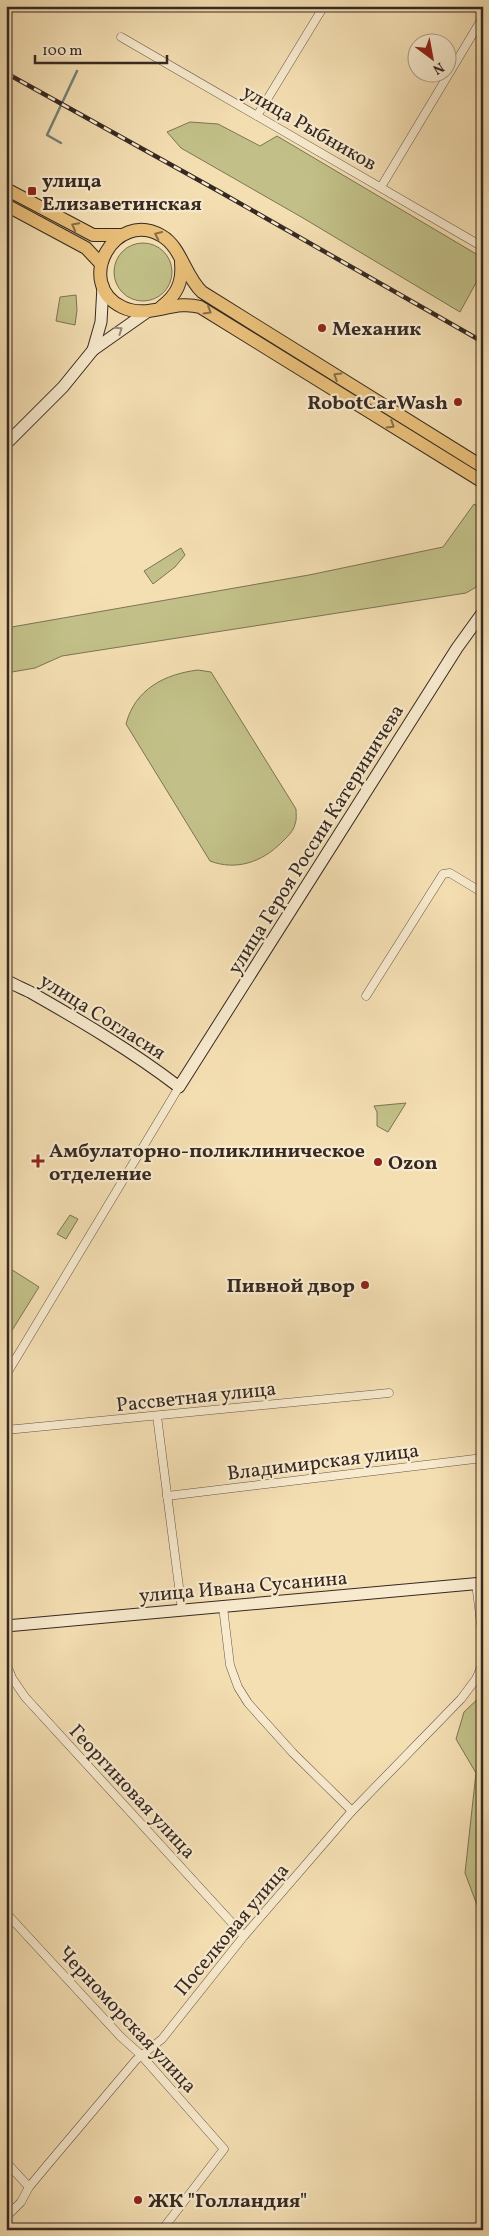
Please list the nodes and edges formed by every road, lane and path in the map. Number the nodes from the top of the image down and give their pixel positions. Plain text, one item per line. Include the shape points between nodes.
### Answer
1 (324, 6) edge
2 (483, 17) edge
3 (121, 37) dead end
4 (257, 116) junction
5 (381, 186) junction
6 (6, 189) edge
7 (6, 205) edge
8 (122, 235) junction
9 (483, 247) edge
10 (181, 262) junction
11 (101, 264) junction
12 (103, 286) junction
13 (161, 307) junction
14 (147, 312) junction
15 (93, 350) junction
16 (6, 444) edge
17 (483, 467) edge
18 (483, 482) edge
19 (483, 612) edge
20 (483, 893) edge
21 (6, 980) edge
22 (366, 996) dead end
23 (179, 1087) junction
24 (6, 1374) edge
25 (389, 1393) dead end
26 (157, 1416) junction
27 (6, 1430) edge
28 (483, 1458) edge
29 (167, 1496) junction
30 (480, 1583) edge
31 (223, 1607) junction
32 (182, 1610) junction
33 (6, 1626) edge
34 (483, 1640) edge
35 (6, 1663) edge
36 (483, 1663) edge
37 (352, 1811) junction
38 (6, 1913) edge
39 (244, 1936) junction
40 (141, 2055) junction
41 (6, 2162) edge
42 (29, 2187) junction
43 (6, 2217) edge
44 (162, 2230) edge

1 - 4 street
2 - 5 street
3 - 4 street, улица Рыбников
4 - 5 street, улица Рыбников
5 - 9 street, улица Рыбников
8 -> 6 main road via 93,235
7 - 11 main road via 86,248
10 -> 8 main road via 173,246 155,233 138,230
8 - 11 main road via 105,251
10 - 13 main road via 176,293
17 -> 10 main road via 202,292
11 - 12 main road
12 - 14 main road via 120,307 133,312
12 - 15 main road via 101,322
13 - 14 main road
13 -> 18 main road via 185,304 200,307
15 -> 14 main road
15 - 16 main road via 63,388
19 - 23 main road, улица Героя России Катериничева
20 - 22 street via 450,873 443,874
21 - 23 main road, улица Согласия via 62,1011
23 - 24 street
25 - 26 street, Рассветная улица
26 - 27 street, Рассветная улица
26 - 29 street
28 - 29 street, Владимирская улица
29 - 32 street
30 - 31 main road, улица Ивана Сусанина
30 - 34 street
31 - 32 main road, улица Ивана Сусанина
31 - 37 street via 230,1665 248,1703 292,1753
32 - 33 main road, улица Ивана Сусанина
35 - 39 street, Георгиновая улица via 25,1697
36 - 37 street, Поселковая улица via 461,1699
37 - 39 street, Поселковая улица
38 - 40 street, Черноморская улица
39 - 40 street, Поселковая улица via 162,2039
40 - 42 street, Поселковая улица
40 - 44 street, Черноморская улица via 224,2149
41 - 42 street
42 - 43 street, Поселковая улица via 21,2202

